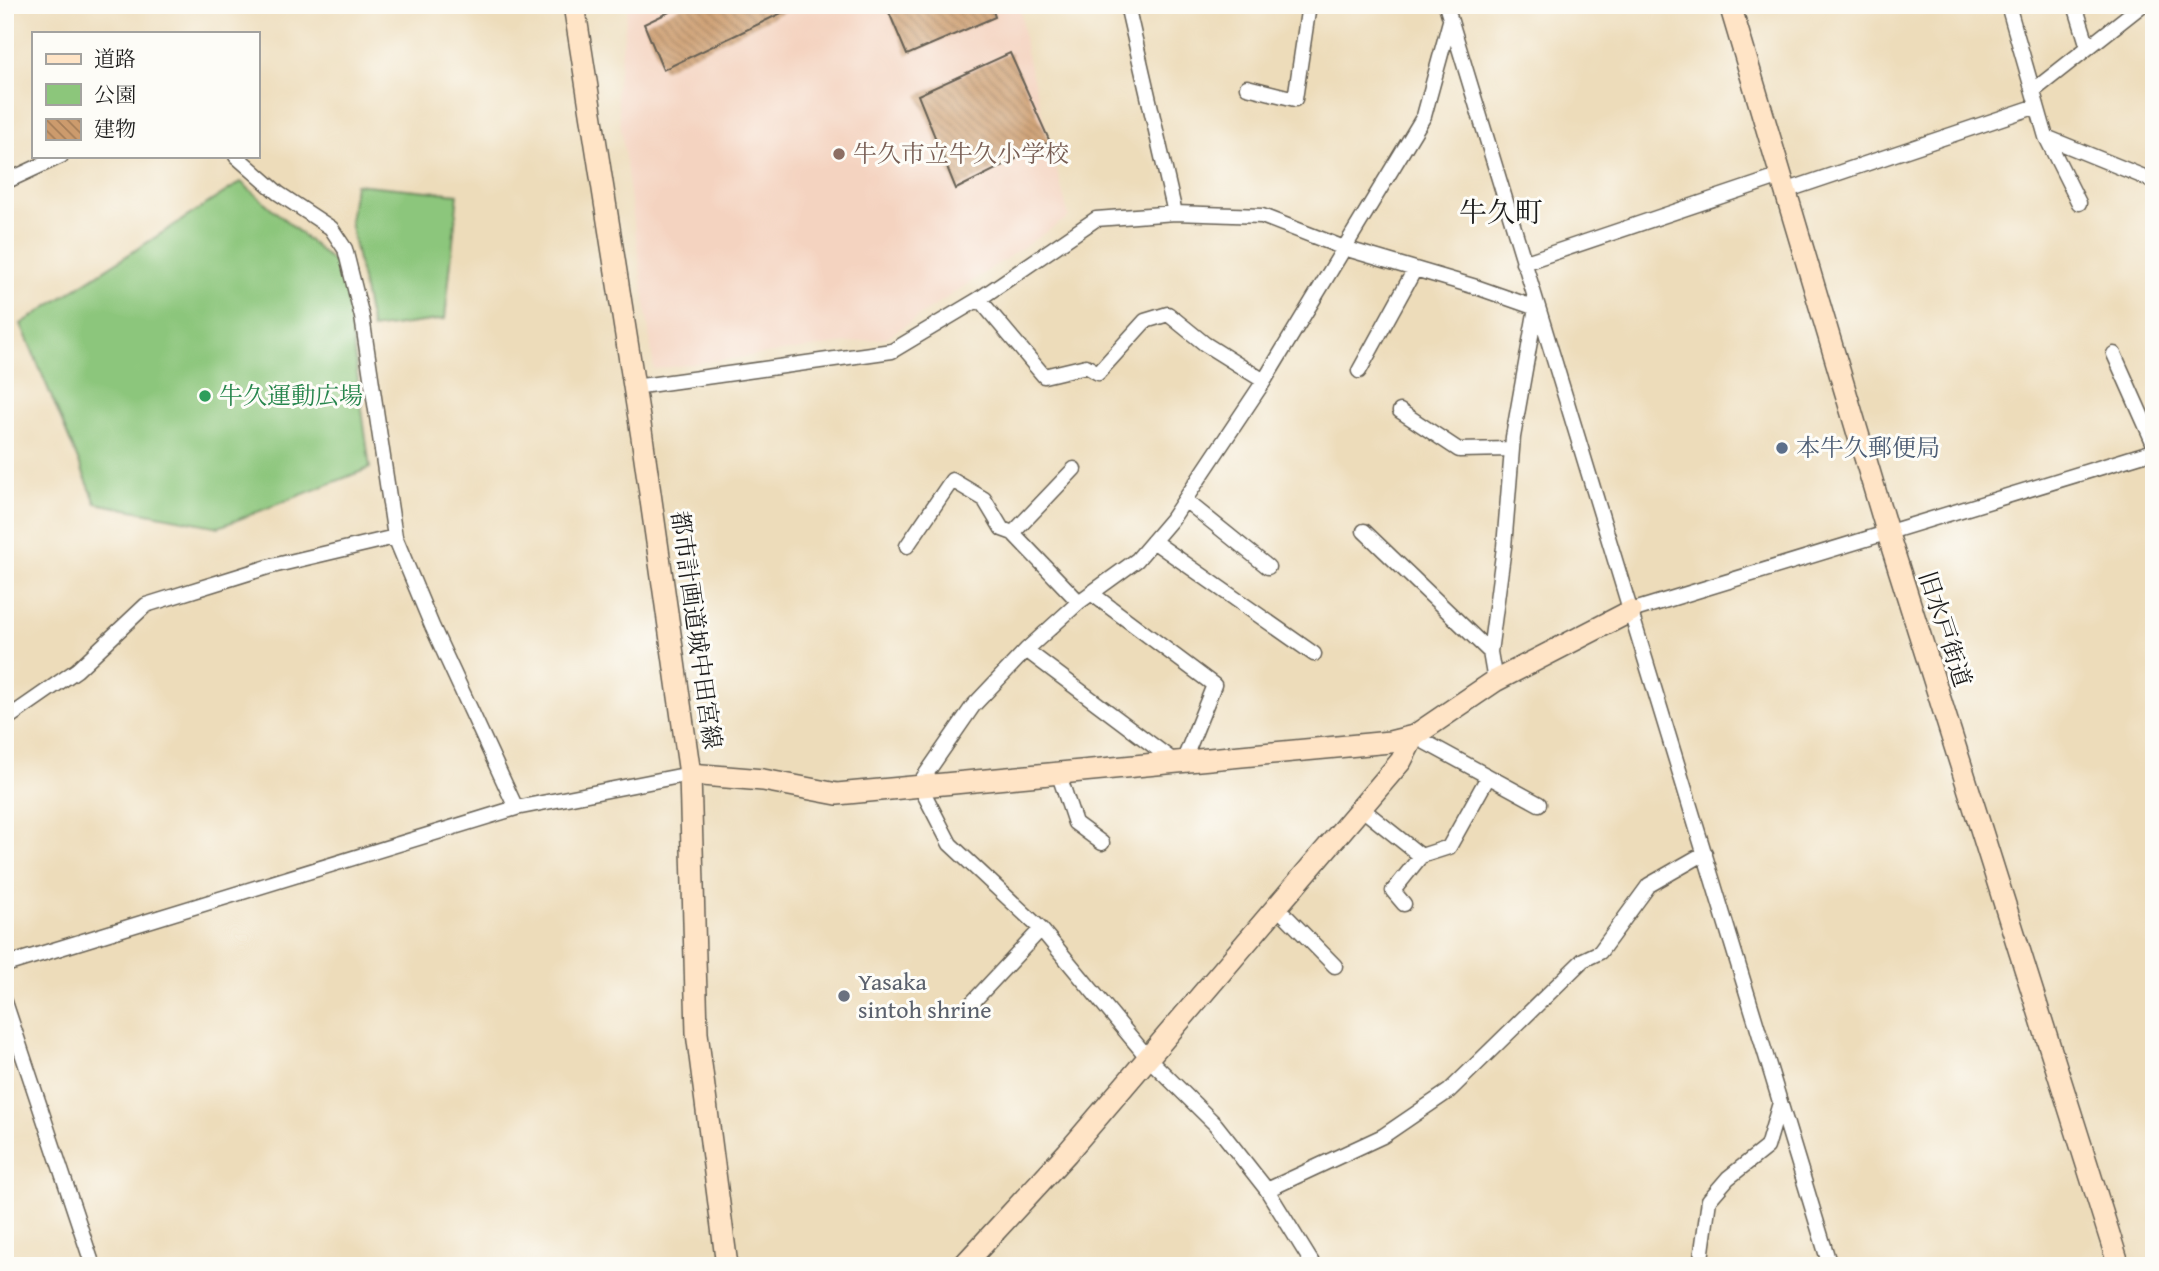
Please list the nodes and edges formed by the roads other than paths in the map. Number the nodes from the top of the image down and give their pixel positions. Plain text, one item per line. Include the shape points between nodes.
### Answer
1 (1127, 5) edge
2 (1309, 5) edge
3 (1446, 5) edge
4 (1730, 5) edge
5 (2008, 5) edge
6 (2075, 5) edge
7 (2142, 5) edge
8 (576, 9) edge
9 (1450, 21) junction
10 (2088, 47) junction
11 (1247, 87) dead end
12 (2033, 91) junction
13 (2037, 106) junction
14 (2046, 137) junction
15 (57, 158) edge
16 (238, 158) edge
17 (2154, 181) edge
18 (5, 182) edge
19 (1783, 183) junction
20 (2079, 204) dead end
21 (1175, 213) junction
22 (1344, 248) junction
23 (1522, 263) junction
24 (1415, 269) junction
25 (979, 299) junction
26 (1536, 308) junction
27 (2115, 354) dead end
28 (1359, 371) dead end
29 (1264, 381) junction
30 (634, 387) junction
31 (1401, 411) dead end
32 (2154, 444) edge
33 (1512, 449) junction
34 (2154, 451) edge
35 (1074, 469) dead end
36 (1185, 500) junction
37 (1364, 531) dead end
38 (1887, 531) junction
39 (1013, 533) junction
40 (395, 537) junction
41 (1153, 541) junction
42 (907, 546) dead end
43 (1268, 567) dead end
44 (1085, 598) junction
45 (1631, 611) junction
46 (1026, 650) junction
47 (1490, 652) junction
48 (1314, 654) dead end
49 (1495, 681) junction
50 (5, 720) edge
51 (1414, 736) junction
52 (1179, 762) junction
53 (1058, 772) junction
54 (690, 774) junction
55 (1488, 776) junction
56 (919, 784) junction
57 (1539, 804) dead end
58 (516, 808) junction
59 (1361, 808) junction
60 (1102, 843) dead end
61 (1705, 853) junction
62 (1421, 856) junction
63 (1404, 904) dead end
64 (1277, 907) junction
65 (1041, 929) junction
66 (5, 965) edge
67 (1335, 966) dead end
68 (5, 1002) edge
69 (969, 1006) dead end
70 (1148, 1058) junction
71 (1781, 1102) junction
72 (1267, 1190) junction
73 (93, 1266) edge
74 (727, 1266) edge
75 (964, 1266) edge
76 (1314, 1266) edge
77 (1700, 1266) edge
78 (1830, 1266) edge
79 (2119, 1266) edge

1 - 21 street
2 - 11 street via 1295,99
3 - 9 street
4 - 19 street, 旧水戸街道
5 - 12 street
6 - 10 street
7 - 10 street
8 - 30 street, 都市計画道城中田宮線
9 - 22 street via 1424,116
9 - 23 street
10 - 12 street
12 - 13 street
13 - 14 street
13 - 19 street
14 - 17 street
14 - 20 street
15 - 18 street
16 - 40 street via 278,193 331,228 345,249 362,317
19 - 23 street
19 - 38 street, 旧水戸街道
21 - 22 street via 1262,216
21 - 25 street via 1096,219
22 - 24 street
22 - 29 street
23 - 26 street
24 - 26 street
24 - 28 street
25 - 29 street via 1044,376 1086,366 1098,373 1145,321 1168,314
25 - 30 street via 892,351
26 - 33 street
26 - 45 street
27 - 32 street
29 - 36 street
30 - 54 street, 都市計画道城中田宮線
31 - 33 street via 1459,450
33 - 47 street
34 - 38 street
35 - 39 street
36 - 41 street
36 - 43 street
37 - 47 street
38 - 45 street
38 - 79 street, 旧水戸街道
39 - 42 street via 1002,529 984,499 952,480
39 - 44 street
40 - 50 street via 268,567 146,606 76,670
40 - 58 street
41 - 44 street via 1137,560
41 - 48 street
44 - 46 street
44 - 52 street via 1214,685
45 - 49 street
45 - 61 street
46 - 52 street
46 - 56 street via 973,706
47 - 49 street
49 - 51 street
51 - 52 street
51 - 55 street
51 - 59 street via 1401,761
52 - 53 street
53 - 56 street
53 - 60 street via 1075,823
54 - 56 street via 763,780 837,794
54 - 58 street
54 - 74 street, 都市計画道城中田宮線 via 697,1033
55 - 57 street
55 - 62 street via 1449,847
56 - 65 street via 950,844
58 - 66 street
59 - 62 street
59 - 64 street
61 - 71 street
61 - 72 street via 1649,885 1600,951 1583,960 1449,1091 1383,1136
62 - 63 street via 1393,891
64 - 67 street
64 - 70 street
65 - 69 street
65 - 70 street
68 - 73 street
70 - 72 street via 1216,1124
70 - 75 street
71 - 77 street via 1767,1147 1709,1200
71 - 78 street
72 - 76 street

